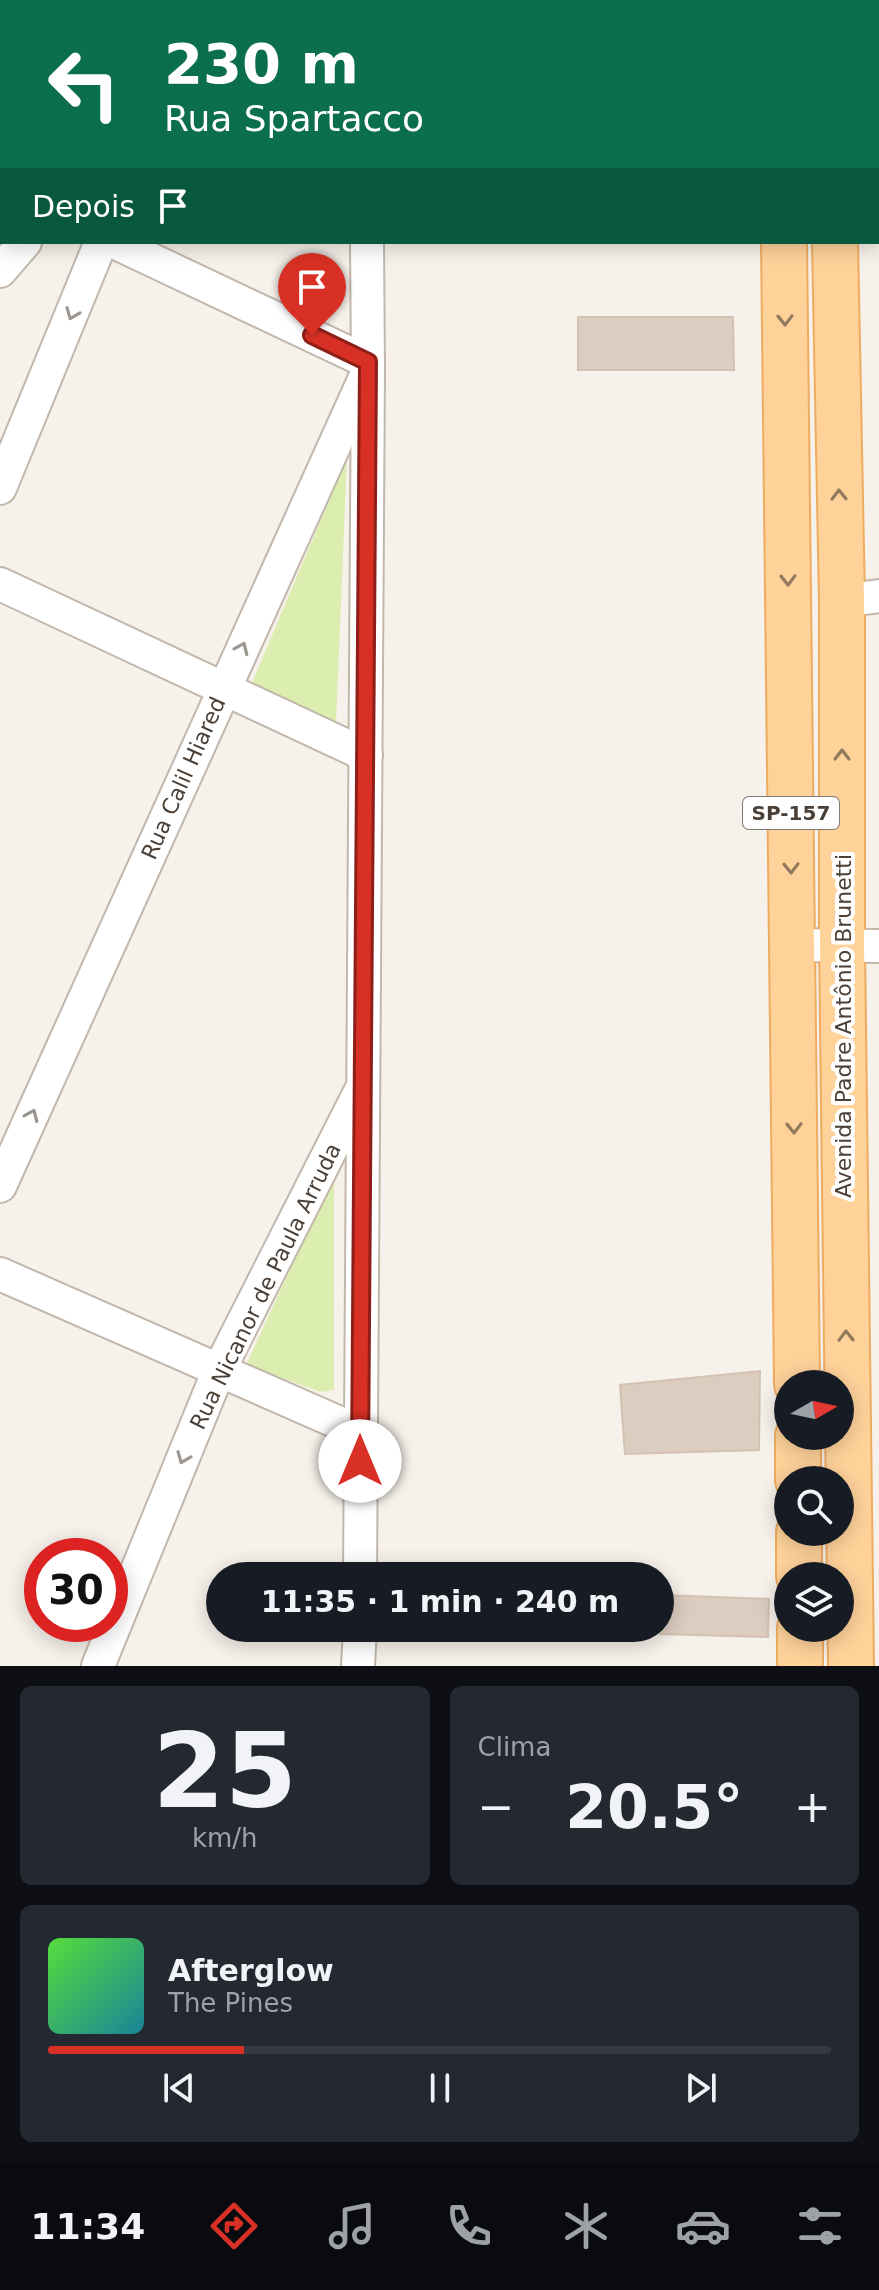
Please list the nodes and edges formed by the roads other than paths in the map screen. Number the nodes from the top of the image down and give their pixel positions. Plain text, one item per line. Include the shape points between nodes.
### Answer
1 (23, 244) edge
2 (100, 244) edge
3 (118, 244) edge
4 (367, 244) edge
5 (784, 244) edge
6 (835, 244) edge
7 (0, 271) edge
8 (368, 366) junction
9 (0, 488) edge
10 (0, 584) edge
11 (868, 593) edge
12 (223, 689) junction
13 (366, 755) junction
14 (792, 945) junction
15 (860, 946) edge
16 (363, 1085) junction
17 (0, 1186) edge
18 (0, 1274) edge
19 (219, 1370) junction
20 (797, 1370) edge
21 (360, 1432) junction
22 (360, 1562) edge
23 (359, 1642) edge
24 (800, 1642) edge
25 (98, 1666) edge
26 (358, 1666) edge
27 (800, 1666) edge
28 (851, 1666) edge

1 - 7 street
2 -> 9 street
3 - 8 street
4 - 8 street
5 -> 14 main road, SP-157
11 -> 6 main road, Avenida Padre Antônio Brunetti / SP-157
12 -> 8 street, Rua Calil Hiared
8 - 13 street
10 - 12 street
15 -> 11 main road, Avenida Padre Antônio Brunetti / SP-157
12 - 13 street
17 -> 12 street, Rua Calil Hiared
13 - 16 street
14 - 15 street
14 -> 20 main road, SP-157
28 -> 15 main road, Avenida Padre Antônio Brunetti / SP-157
16 - 19 street, Rua Nicanor de Paula Arruda
16 - 21 street
18 - 19 street
19 - 21 street
19 -> 25 street, Rua Nicanor de Paula Arruda
21 - 22 street
23 - 26 street
24 - 27 main road

